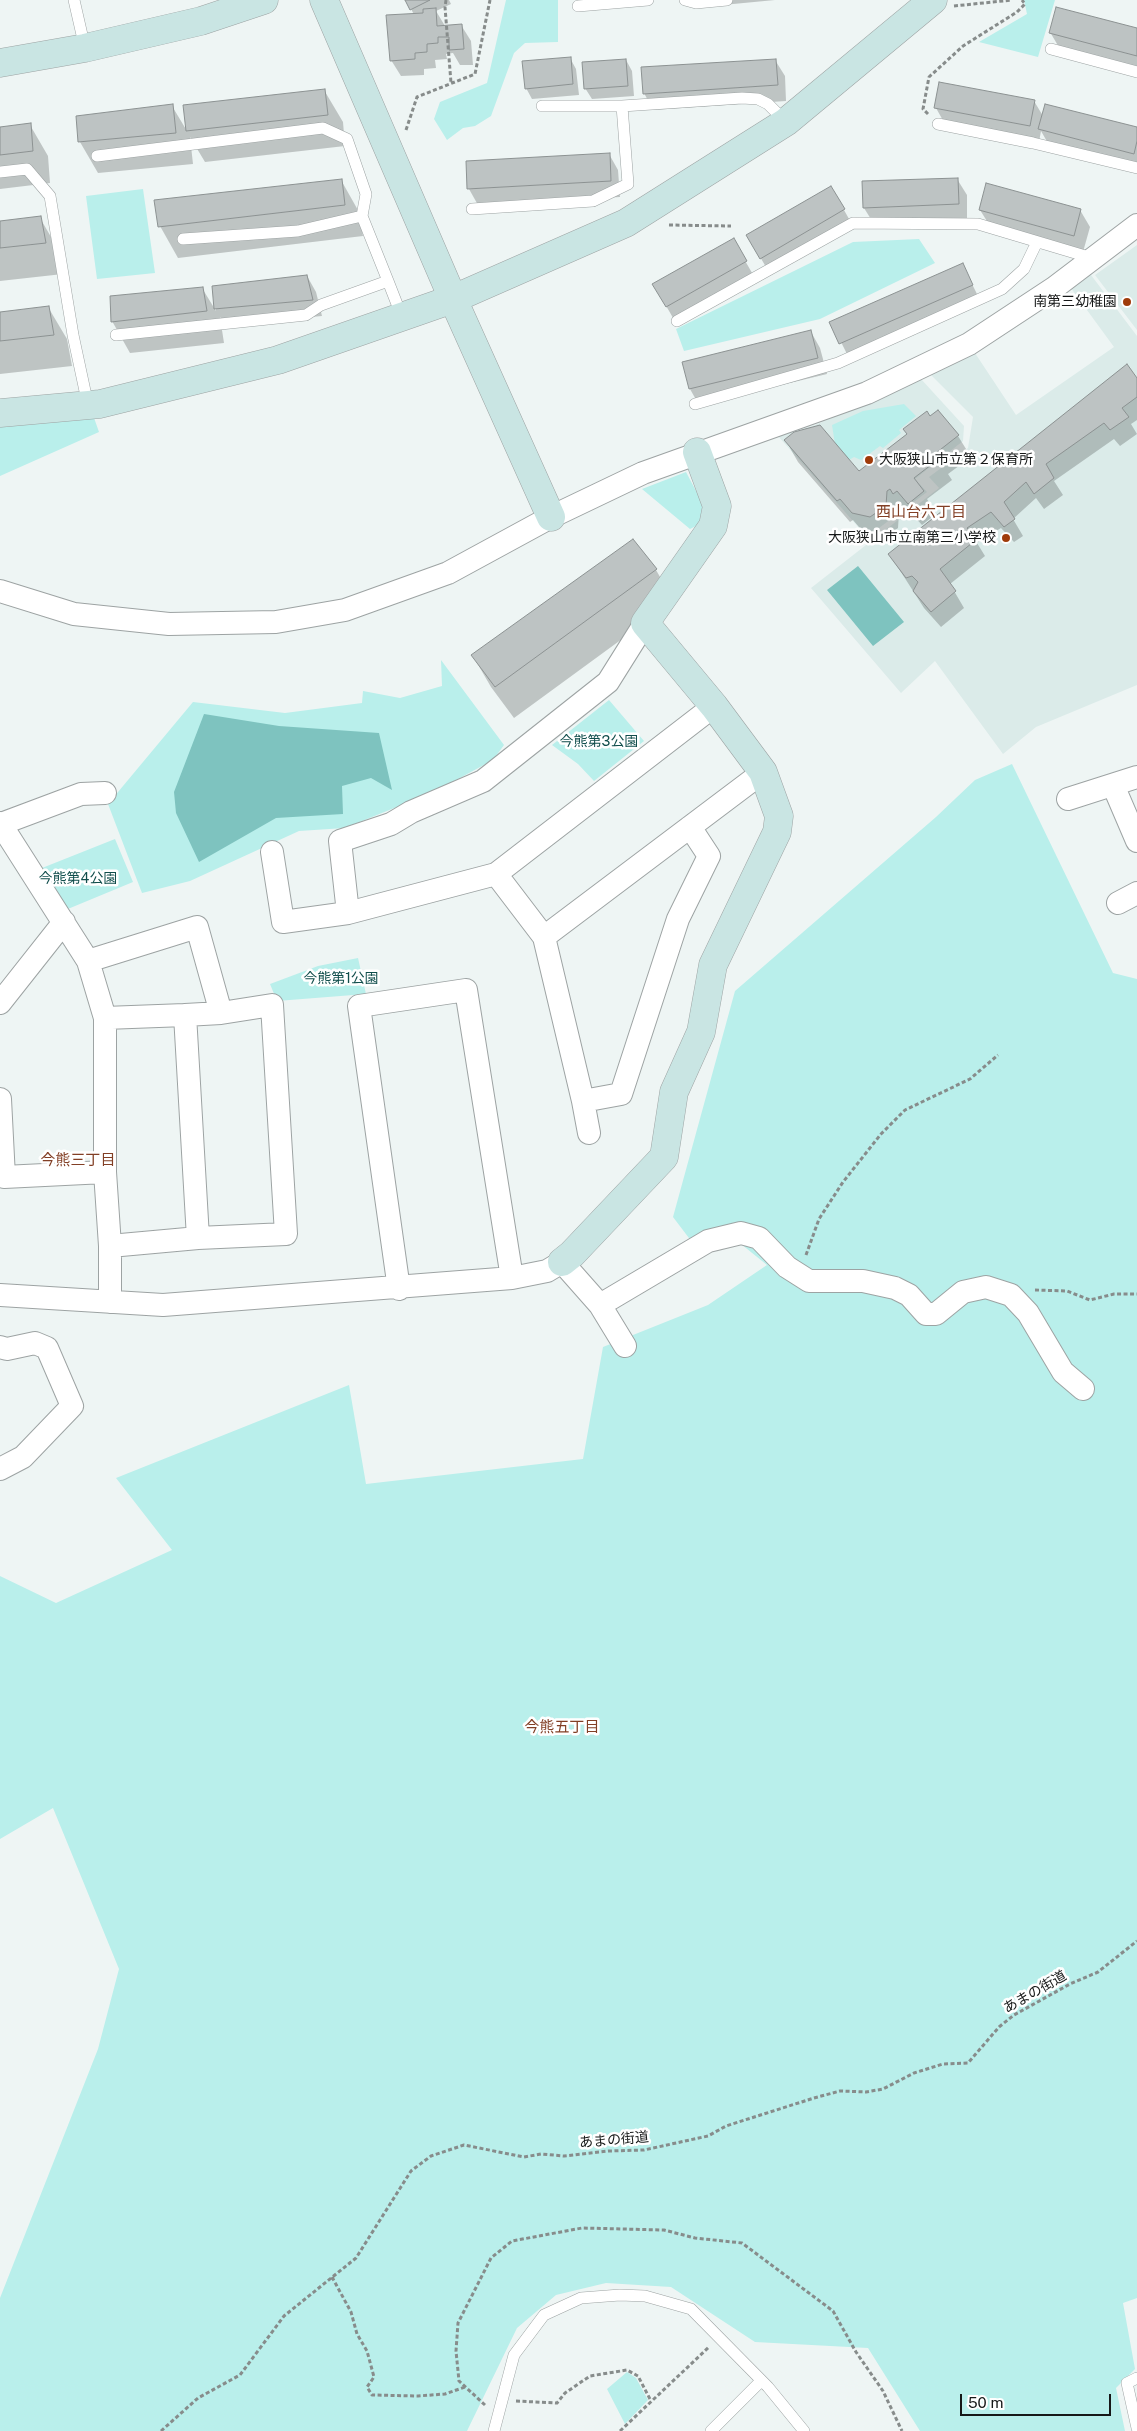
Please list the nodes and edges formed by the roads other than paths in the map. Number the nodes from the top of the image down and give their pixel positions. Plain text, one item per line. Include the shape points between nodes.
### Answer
1 (74, 0) edge
2 (264, 0) edge
3 (324, 0) edge
4 (648, 0) edge
5 (685, 0) edge
6 (727, 0) edge
7 (927, 5) edge
8 (578, 6) dead end
9 (85, 48) junction
10 (1050, 49) dead end
11 (0, 63) edge
12 (1137, 72) edge
13 (542, 106) dead end
14 (622, 106) junction
15 (935, 121) road end
16 (786, 122) junction
17 (97, 156) dead end
18 (1137, 168) edge
19 (0, 172) edge
20 (472, 209) dead end
21 (362, 216) junction
22 (1137, 225) edge
23 (183, 239) dead end
24 (1037, 242) junction
25 (1093, 259) junction
26 (388, 281) junction
27 (453, 299) junction
28 (402, 317) junction
29 (677, 321) dead end
30 (116, 335) dead end
31 (695, 404) dead end
32 (88, 405) junction
33 (0, 413) edge
34 (697, 452) junction
35 (551, 517) junction
36 (0, 591) edge
37 (645, 623) junction
38 (714, 706) junction
39 (764, 772) junction
40 (1137, 777) edge
41 (1113, 785) junction
42 (105, 793) dead end
43 (1068, 799) dead end
44 (0, 824) edge
45 (690, 827) junction
46 (1137, 841) edge
47 (272, 852) dead end
48 (496, 874) junction
49 (348, 913) junction
50 (64, 922) junction
51 (544, 937) junction
52 (88, 961) junction
53 (0, 1003) edge
54 (221, 1013) junction
55 (185, 1015) junction
56 (105, 1018) junction
57 (0, 1099) edge
58 (583, 1101) junction
59 (589, 1133) dead end
60 (1, 1137) edge
61 (105, 1172) junction
62 (198, 1238) junction
63 (110, 1246) junction
64 (562, 1262) junction
65 (512, 1278) junction
66 (399, 1289) junction
67 (0, 1295) edge
68 (110, 1302) junction
69 (600, 1305) junction
70 (625, 1346) dead end
71 (0, 1347) edge
72 (1083, 1389) dead end
73 (0, 1469) edge
74 (1137, 2378) edge
75 (761, 2381) junction
76 (1137, 2428) edge
77 (494, 2431) edge
78 (711, 2431) edge
79 (804, 2431) edge

1 - 9 lane
2 - 9 street via 202,21
3 - 27 street
4 - 8 lane
5 - 6 lane via 696,3
7 - 16 street
9 - 11 street
10 - 12 lane
13 - 14 lane
14 - 16 lane via 758,99
14 - 20 lane via 628,184 594,201
15 - 18 lane
16 - 27 street via 626,223
17 - 21 lane via 323,128 347,138 366,194
19 - 32 lane via 27,169 50,196
21 - 23 lane via 298,231
21 - 26 lane
22 - 25 street
24 - 25 lane
24 - 29 lane via 978,224 853,223
24 - 31 lane via 1024,269 1002,289 838,363
25 - 34 street via 960,348 867,392
26 - 28 lane
26 - 30 lane via 321,305 306,315
27 - 28 street
27 - 35 street
28 - 32 street via 278,360
32 - 33 street
34 - 35 street via 643,472
34 - 37 street via 717,506 713,526
35 - 36 street via 448,573 345,610 276,622 169,624 74,614
37 - 38 street
37 - 49 street via 608,682 483,781 390,824 340,841
38 - 39 street
38 - 48 street
39 - 45 street
39 - 64 street via 780,816 777,832 713,965 701,1032 674,1092 664,1156
40 - 41 street
41 - 43 street
41 - 46 street
42 - 44 street via 81,794
44 - 50 street
45 - 51 street
45 - 58 street via 709,856 678,919 621,1094
47 - 49 street via 283,922
48 - 49 street
48 - 51 street
50 - 52 street
50 - 53 street
51 - 58 street
52 - 54 street via 197,927
52 - 56 street
54 - 55 street
54 - 62 street via 272,1005 286,1234
55 - 56 street
55 - 62 street
56 - 61 street
57 - 60 street
58 - 59 street
60 - 61 street via 4,1177
61 - 63 street
62 - 63 street
63 - 68 street
64 - 65 street via 547,1271
64 - 69 street
65 - 66 street
65 - 66 street via 466,990 359,1006
66 - 68 street via 163,1305
67 - 68 street
69 - 70 street
69 - 72 street via 708,1241 741,1233 759,1238 787,1267 809,1281 863,1281 894,1288 909,1295 926,1314 936,1314 963,1292 986,1287 1012,1295 1028,1312 1063,1372
71 - 73 street via 6,1349 35,1342 47,1348 72,1406 23,1457
74 - 76 lane via 1126,2383
75 - 77 lane via 691,2309 646,2296 581,2298 544,2315 514,2355
75 - 78 lane
75 - 79 lane

